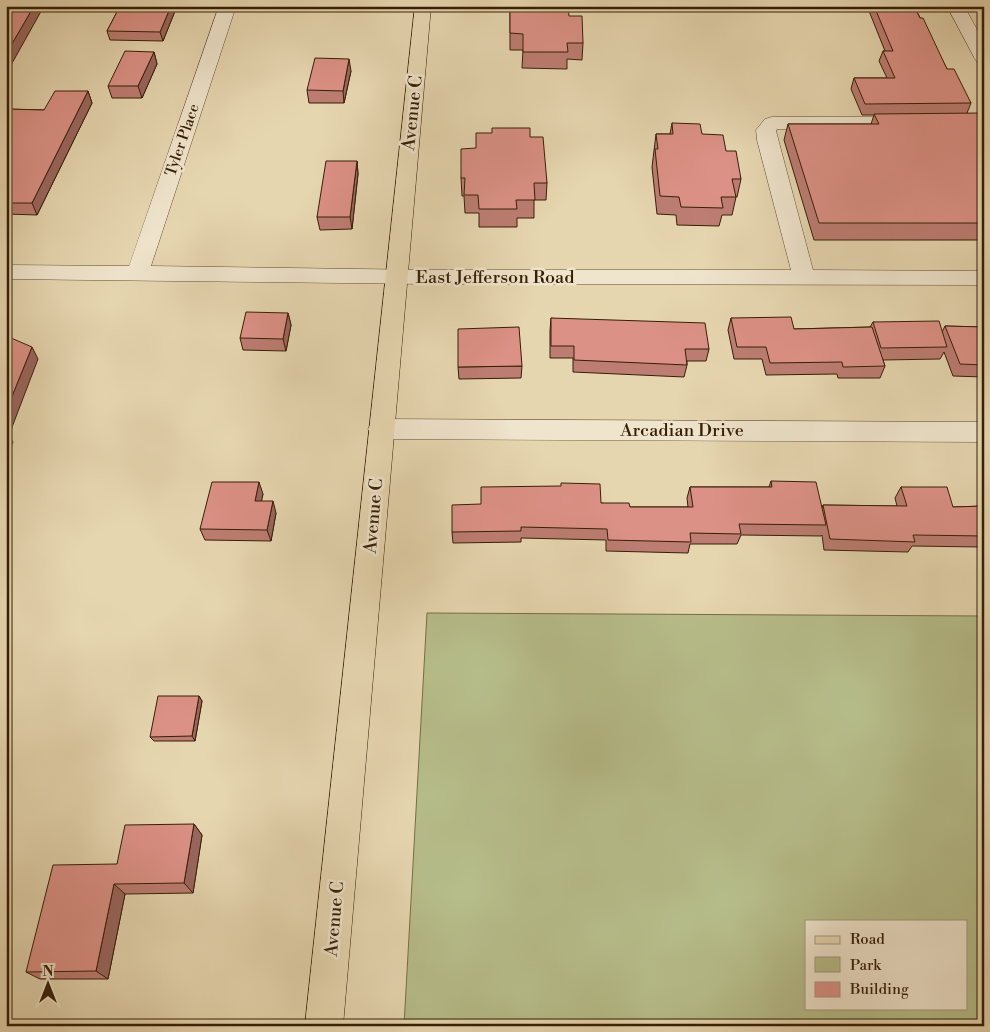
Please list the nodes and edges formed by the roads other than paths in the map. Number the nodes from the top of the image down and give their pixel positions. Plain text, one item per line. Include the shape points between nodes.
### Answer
1 (228, 6) edge
2 (422, 6) edge
3 (955, 6) edge
4 (984, 59) edge
5 (984, 122) edge
6 (6, 272) edge
7 (136, 274) junction
8 (396, 276) junction
9 (804, 278) junction
10 (984, 278) edge
11 (381, 429) junction
12 (984, 432) edge
13 (324, 1026) edge

1 - 7 street, Tyler Place
2 - 8 main road, Avenue C
3 - 4 street
5 - 9 street via 772,123 766,130 767,140
6 - 7 street, East Jefferson Road
7 - 8 street, East Jefferson Road
8 - 9 street, East Jefferson Road
8 - 11 main road, Avenue C
9 - 10 street, East Jefferson Road
11 - 12 street, Arcadian Drive
11 - 13 main road, Avenue C

